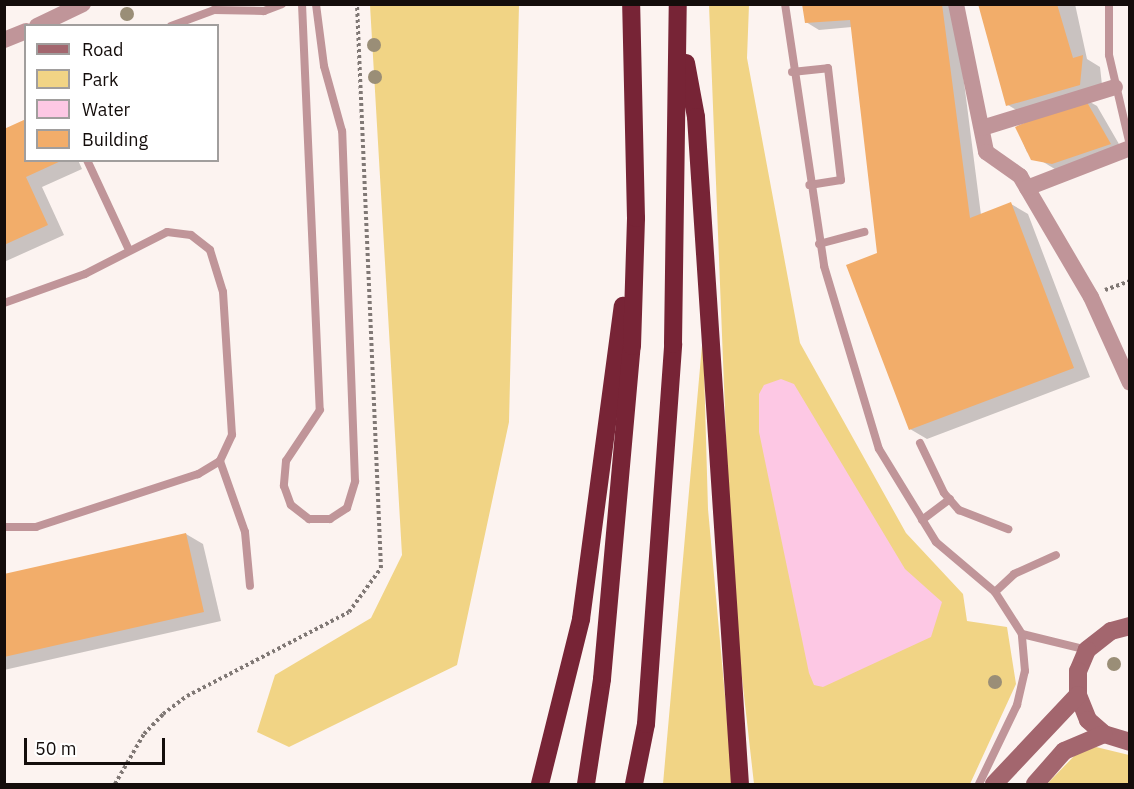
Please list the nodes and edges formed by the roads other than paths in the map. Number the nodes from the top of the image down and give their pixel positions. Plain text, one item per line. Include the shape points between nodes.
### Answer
1 (82, 4) edge
2 (282, 4) edge
3 (302, 4) edge
4 (316, 4) edge
5 (631, 4) edge
6 (678, 4) edge
7 (785, 4) edge
8 (956, 4) edge
9 (1108, 4) edge
10 (41, 24) edge
11 (176, 24) edge
12 (680, 26) junction
13 (24, 32) edge
14 (4, 40) edge
15 (792, 72) junction
16 (1114, 87) junction
17 (982, 128) junction
18 (1130, 146) edge
19 (88, 162) edge
20 (809, 185) junction
21 (1027, 188) junction
22 (636, 218) junction
23 (864, 232) dead end
24 (819, 244) junction
25 (128, 248) junction
26 (4, 303) edge
27 (1130, 383) edge
28 (920, 443) dead end
29 (220, 461) junction
30 (950, 499) junction
31 (922, 520) junction
32 (4, 527) edge
33 (1008, 529) dead end
34 (1056, 555) dead end
35 (250, 586) dead end
36 (995, 592) junction
37 (1130, 626) edge
38 (1022, 634) junction
39 (1087, 650) junction
40 (1078, 695) junction
41 (1104, 734) junction
42 (1130, 742) edge
43 (540, 784) edge
44 (586, 784) edge
45 (633, 784) edge
46 (740, 784) edge
47 (979, 784) edge
48 (994, 784) edge
49 (1035, 784) edge

1 - 10 street
2 - 11 lane via 264,11 214,10
3 - 4 lane via 320,410 286,461 284,486 291,505 309,519 330,519 347,508 355,481 342,131 324,66
5 - 22 highway
6 - 12 highway
7 - 15 lane
8 - 17 street
9 - 16 lane
12 - 45 highway via 673,344 646,724
12 - 46 highway via 696,117
13 - 14 street
15 - 20 lane
15 - 20 lane via 828,68 841,180
16 - 17 street
16 - 18 lane
17 - 21 street via 986,152
18 - 21 street
19 - 25 lane
20 - 24 lane
21 - 27 street via 1091,297
22 - 43 highway via 581,620
22 - 44 highway via 632,346 612,578
23 - 24 lane
24 - 31 lane via 879,449
25 - 26 lane via 85,274
25 - 29 lane via 167,232 191,235 210,250 223,291 232,435
28 - 30 lane
29 - 32 lane via 198,474 36,527
29 - 35 lane via 245,532
30 - 31 lane
30 - 33 lane via 959,510
31 - 36 lane via 936,542
34 - 36 lane via 1014,574
36 - 38 lane
37 - 39 street via 1111,631
38 - 39 lane
38 - 47 lane via 1025,671 1017,705
39 - 40 street via 1078,672
40 - 41 street via 1088,720
40 - 48 street
41 - 42 street
41 - 49 street via 1064,751

